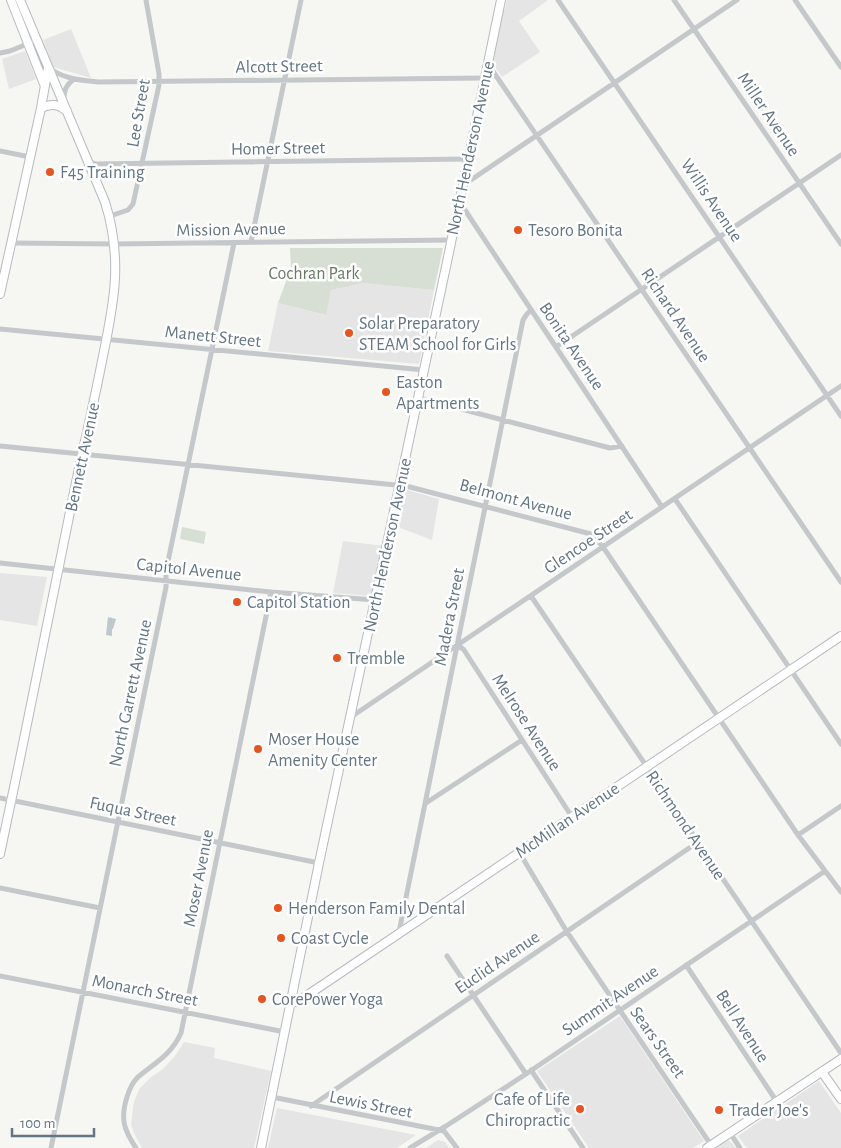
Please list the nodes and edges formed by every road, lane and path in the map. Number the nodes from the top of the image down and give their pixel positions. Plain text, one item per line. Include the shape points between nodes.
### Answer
1 (11, 0) edge
2 (20, 0) edge
3 (146, 0) edge
4 (301, 0) edge
5 (501, 0) edge
6 (558, 0) edge
7 (674, 0) edge
8 (737, 0) edge
9 (795, 0) edge
10 (694, 29) junction
11 (37, 40) junction
12 (28, 43) junction
13 (0, 53) edge
14 (488, 63) junction
15 (841, 67) edge
16 (48, 68) junction
17 (484, 78) junction
18 (74, 79) junction
19 (286, 80) junction
20 (159, 81) junction
21 (615, 82) junction
22 (44, 84) junction
23 (64, 102) junction
24 (42, 108) junction
25 (68, 112) junction
26 (536, 136) junction
27 (0, 151) edge
28 (841, 155) edge
29 (30, 157) junction
30 (467, 159) junction
31 (89, 162) junction
32 (143, 162) junction
33 (267, 162) junction
34 (800, 183) junction
35 (462, 186) junction
36 (459, 201) junction
37 (110, 216) junction
38 (720, 236) junction
39 (452, 240) junction
40 (234, 242) junction
41 (251, 242) junction
42 (10, 243) junction
43 (115, 244) junction
44 (841, 244) edge
45 (642, 289) junction
46 (0, 294) edge
47 (531, 310) junction
48 (0, 329) edge
49 (107, 340) junction
50 (556, 347) junction
51 (212, 350) junction
52 (424, 370) junction
53 (841, 386) edge
54 (827, 395) junction
55 (419, 398) junction
56 (841, 416) edge
57 (503, 420) junction
58 (0, 446) edge
59 (622, 446) junction
60 (749, 448) junction
61 (81, 454) junction
62 (188, 465) junction
63 (398, 486) junction
64 (675, 499) junction
65 (484, 506) junction
66 (662, 507) junction
67 (603, 546) junction
68 (0, 562) edge
69 (58, 568) junction
70 (166, 580) junction
71 (841, 582) edge
72 (271, 592) junction
73 (531, 596) junction
74 (375, 600) junction
75 (841, 636) edge
76 (458, 645) junction
77 (791, 670) junction
78 (350, 718) junction
79 (719, 718) junction
80 (522, 740) junction
81 (841, 744) edge
82 (646, 767) junction
83 (0, 798) edge
84 (12, 800) junction
85 (426, 803) junction
86 (841, 806) edge
87 (572, 817) junction
88 (118, 822) junction
89 (798, 834) junction
90 (698, 842) junction
91 (219, 843) junction
92 (519, 852) junction
93 (0, 854) edge
94 (319, 863) junction
95 (824, 871) junction
96 (0, 888) edge
97 (841, 892) edge
98 (100, 908) junction
99 (751, 921) junction
100 (399, 932) junction
101 (567, 932) junction
102 (446, 956) dead end
103 (686, 965) junction
104 (0, 976) edge
105 (83, 992) junction
106 (472, 995) junction
107 (292, 1003) junction
108 (619, 1010) junction
109 (184, 1012) junction
110 (285, 1032) junction
111 (841, 1053) edge
112 (841, 1059) edge
113 (531, 1070) junction
114 (822, 1072) junction
115 (526, 1074) junction
116 (272, 1097) junction
117 (841, 1099) edge
118 (777, 1102) junction
119 (311, 1106) junction
120 (438, 1130) junction
121 (730, 1133) junction
122 (709, 1147) edge
123 (50, 1148) edge
124 (136, 1148) edge
125 (261, 1148) edge
126 (410, 1148) edge
127 (457, 1148) edge
128 (583, 1148) edge
129 (740, 1148) edge

1 - 12 street
2 - 11 street, Bennett Avenue
3 - 20 street, Lee Street
4 - 19 street
5 - 14 street, North Henderson Avenue
6 - 21 street, Willis Avenue
7 - 10 street, Miller Avenue
8 - 10 street
9 - 15 street
10 - 21 street
10 - 34 street, Miller Avenue
11 - 12 street
11 - 16 street, Bennett Avenue
12 - 13 street
12 - 22 street
14 - 17 street, North Henderson Avenue
14 - 26 street, Richard Avenue
16 - 18 street, Alcott Street
16 - 22 street
16 - 23 street, Bennett Avenue
17 - 19 street, Alcott Street
17 - 30 street, North Henderson Avenue
18 - 20 street, Alcott Street
18 - 23 street via 65,89
19 - 20 street, Alcott Street
19 - 33 street
20 - 32 street, Lee Street
21 - 26 street
21 - 38 street, Willis Avenue
22 - 24 street
23 - 25 street, Bennett Avenue
24 - 25 street via 53,104
24 - 29 street
25 - 31 street, Bennett Avenue
26 - 35 street
26 - 45 street, Richard Avenue
27 - 29 street
28 - 34 street
29 - 42 street
30 - 33 street, Homer Street
30 - 35 street, North Henderson Avenue
31 - 32 street, Homer Street
31 - 37 street, Bennett Avenue
32 - 33 street, Homer Street
32 - 37 street, Lee Street via 131,208
33 - 41 street
34 - 38 street
34 - 44 street, Miller Avenue
35 - 36 street, North Henderson Avenue
36 - 39 street, North Henderson Avenue
36 - 47 street, Bonita Avenue
37 - 43 street, Bennett Avenue
38 - 45 street
38 - 54 street, Willis Avenue
39 - 41 street, Mission Avenue
39 - 52 street, North Henderson Avenue
40 - 41 street, Mission Avenue
40 - 43 street, Mission Avenue
40 - 51 street, North Garrett Avenue
42 - 43 street, Mission Avenue
42 - 46 street
43 - 49 street, Bennett Avenue via 116,283
45 - 50 street
45 - 60 street, Richard Avenue
47 - 50 street, Bonita Avenue
47 - 57 street, Madera Street via 524,320
48 - 49 street, Manett Street
49 - 51 street, Manett Street
49 - 61 street, Bennett Avenue
50 - 59 street, Bonita Avenue
51 - 52 street, Manett Street
51 - 62 street, North Garrett Avenue
52 - 55 street, North Henderson Avenue
53 - 54 street, Glencoe Street
54 - 56 street, Willis Avenue
54 - 60 street, Glencoe Street
55 - 57 street
55 - 63 street, North Henderson Avenue
57 - 59 street via 610,448
57 - 65 street, Madera Street
58 - 61 street, Belmont Avenue
59 - 66 street, Bonita Avenue
60 - 64 street, Glencoe Street
60 - 71 street, Richard Avenue
61 - 62 street, Belmont Avenue
61 - 69 street, Bennett Avenue
62 - 63 street, Belmont Avenue
62 - 70 street, North Garrett Avenue
63 - 65 street, Belmont Avenue
63 - 74 street, North Henderson Avenue
64 - 66 street, Glencoe Street
64 - 77 street
65 - 67 street, Belmont Avenue via 591,534
65 - 76 street, Madera Street
66 - 67 street, Glencoe Street
67 - 73 street, Glencoe Street
67 - 79 street, Belmont Avenue
68 - 69 street, Capitol Avenue
69 - 70 street, Capitol Avenue
69 - 84 street, Bennett Avenue
70 - 72 street, Capitol Avenue
70 - 88 street, North Garrett Avenue
72 - 74 street, Capitol Avenue
72 - 91 street, Moser Avenue
73 - 76 street, Glencoe Street
73 - 82 street, Richmond Avenue
74 - 78 street, North Henderson Avenue
75 - 77 street, McMillan Avenue
76 - 78 street, Glencoe Street
76 - 80 street, Melrose Avenue
76 - 85 street, Madera Street
77 - 79 street, McMillan Avenue
77 - 81 street
78 - 94 street, North Henderson Avenue
79 - 82 street, McMillan Avenue
79 - 89 street, Belmont Avenue
80 - 85 street
80 - 87 street, Melrose Avenue
82 - 87 street, McMillan Avenue
82 - 90 street, Richmond Avenue
83 - 84 street, Fuqua Street
84 - 88 street, Fuqua Street
84 - 93 street, Bennett Avenue
85 - 100 street, Madera Street
86 - 89 street
87 - 92 street, McMillan Avenue
88 - 91 street, Fuqua Street
88 - 98 street, North Garrett Avenue
89 - 95 street, Belmont Avenue
90 - 99 street, Richmond Avenue
90 - 101 street, Euclid Avenue
91 - 94 street, Fuqua Street
91 - 109 street, Moser Avenue
92 - 100 street, McMillan Avenue
92 - 101 street, Sears Street
94 - 107 street, North Henderson Avenue
95 - 97 street, Belmont Avenue
95 - 99 street, Summit Avenue
96 - 98 street
98 - 105 street, North Garrett Avenue
99 - 103 street, Summit Avenue
99 - 111 street, Richmond Avenue
100 - 107 street, McMillan Avenue
101 - 106 street, Euclid Avenue
101 - 108 street, Sears Street
102 - 106 street
103 - 108 street, Summit Avenue
103 - 118 street, Bell Avenue
104 - 105 street, Monarch Street
105 - 109 street, Monarch Street
105 - 123 street, North Garrett Avenue
106 - 115 street
106 - 119 street, Euclid Avenue
107 - 110 street, North Henderson Avenue
108 - 113 street, Summit Avenue
108 - 122 street, Sears Street
109 - 110 street, Monarch Street
109 - 124 street, Moser Avenue via 176,1043 129,1090 122,1118
110 - 116 street, North Henderson Avenue
112 - 114 street
113 - 115 street, Summit Avenue
113 - 128 street
114 - 117 street
114 - 118 street
115 - 120 street, Summit Avenue
116 - 119 street, Lewis Street
116 - 125 street, North Henderson Avenue
118 - 121 street
119 - 120 street, Lewis Street
120 - 126 street, Summit Avenue
120 - 127 street via 448,1134
121 - 122 street
121 - 129 street

